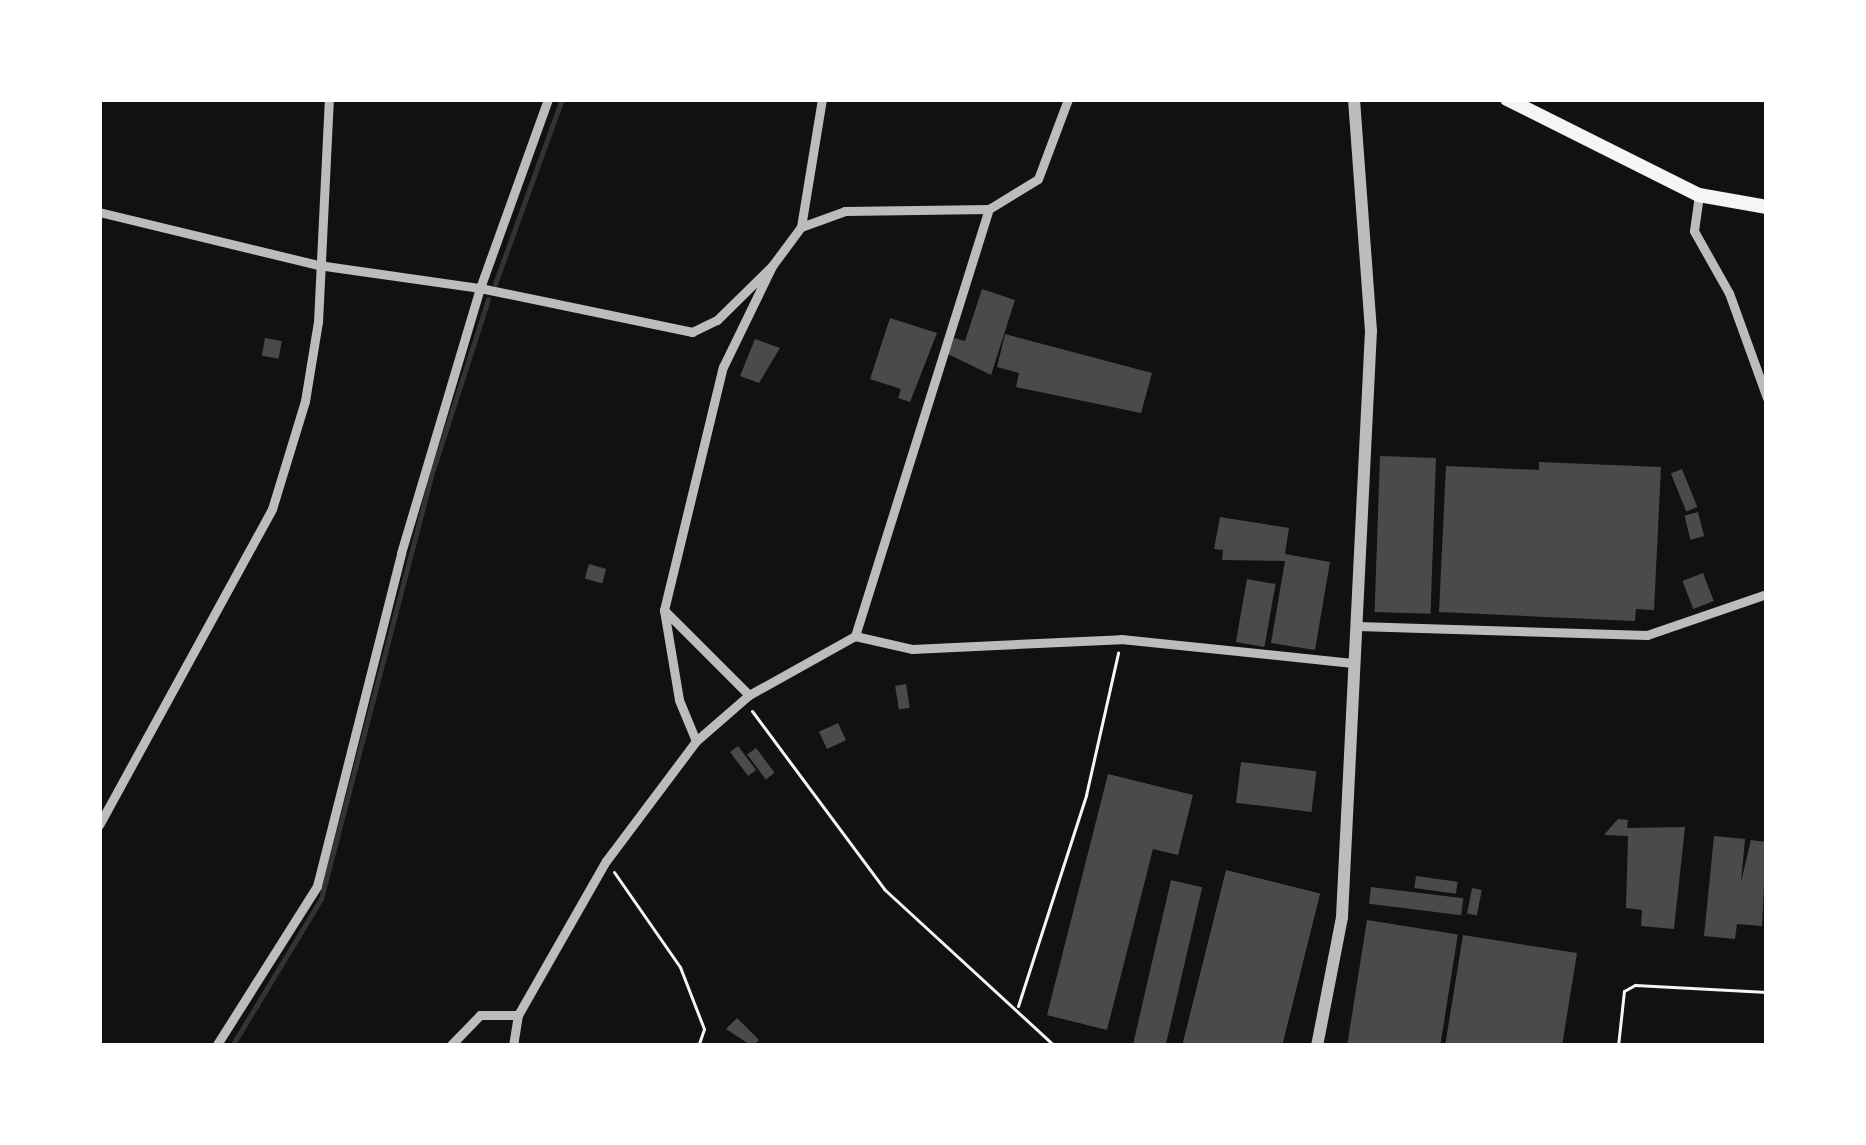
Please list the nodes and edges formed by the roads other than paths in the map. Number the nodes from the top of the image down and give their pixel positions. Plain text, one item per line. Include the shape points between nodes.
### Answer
1 (328, 99) edge
2 (548, 99) edge
3 (822, 99) edge
4 (1068, 99) edge
5 (1354, 99) edge
6 (1507, 99) edge
7 (1699, 195) junction
8 (1767, 207) edge
9 (989, 209) junction
10 (99, 212) edge
11 (801, 227) junction
12 (318, 266) junction
13 (772, 266) junction
14 (480, 288) junction
15 (1767, 398) edge
16 (1767, 594) edge
17 (664, 610) junction
18 (1357, 626) junction
19 (855, 637) junction
20 (1355, 663) junction
21 (746, 698) junction
22 (695, 741) junction
23 (99, 795) edge
24 (112, 799) junction
25 (99, 825) edge
26 (518, 1015) junction
27 (216, 1046) edge
28 (450, 1046) edge
29 (513, 1046) edge
30 (1317, 1046) edge

1 - 12 street
2 - 14 street
3 - 11 street
4 - 9 street via 1037,179
5 - 18 street via 1371,331
6 - 7 main road
7 - 8 main road
7 - 15 street via 1694,231 1729,293
9 - 11 street via 845,211
9 - 19 street
10 - 12 street
11 - 13 street
12 - 14 street
12 - 24 street via 304,401 272,509
13 - 14 street via 717,320 692,332
13 - 17 street via 722,367
14 - 27 street via 401,553 317,886
16 - 18 street via 1647,635
17 - 21 street
17 - 22 street via 679,700
18 - 20 street
19 - 20 street via 912,649 1121,639
19 - 21 street
20 - 30 street via 1342,917
21 - 22 street
22 - 26 street via 606,861
23 - 24 street
24 - 25 street
26 - 28 street via 481,1015
26 - 29 street

